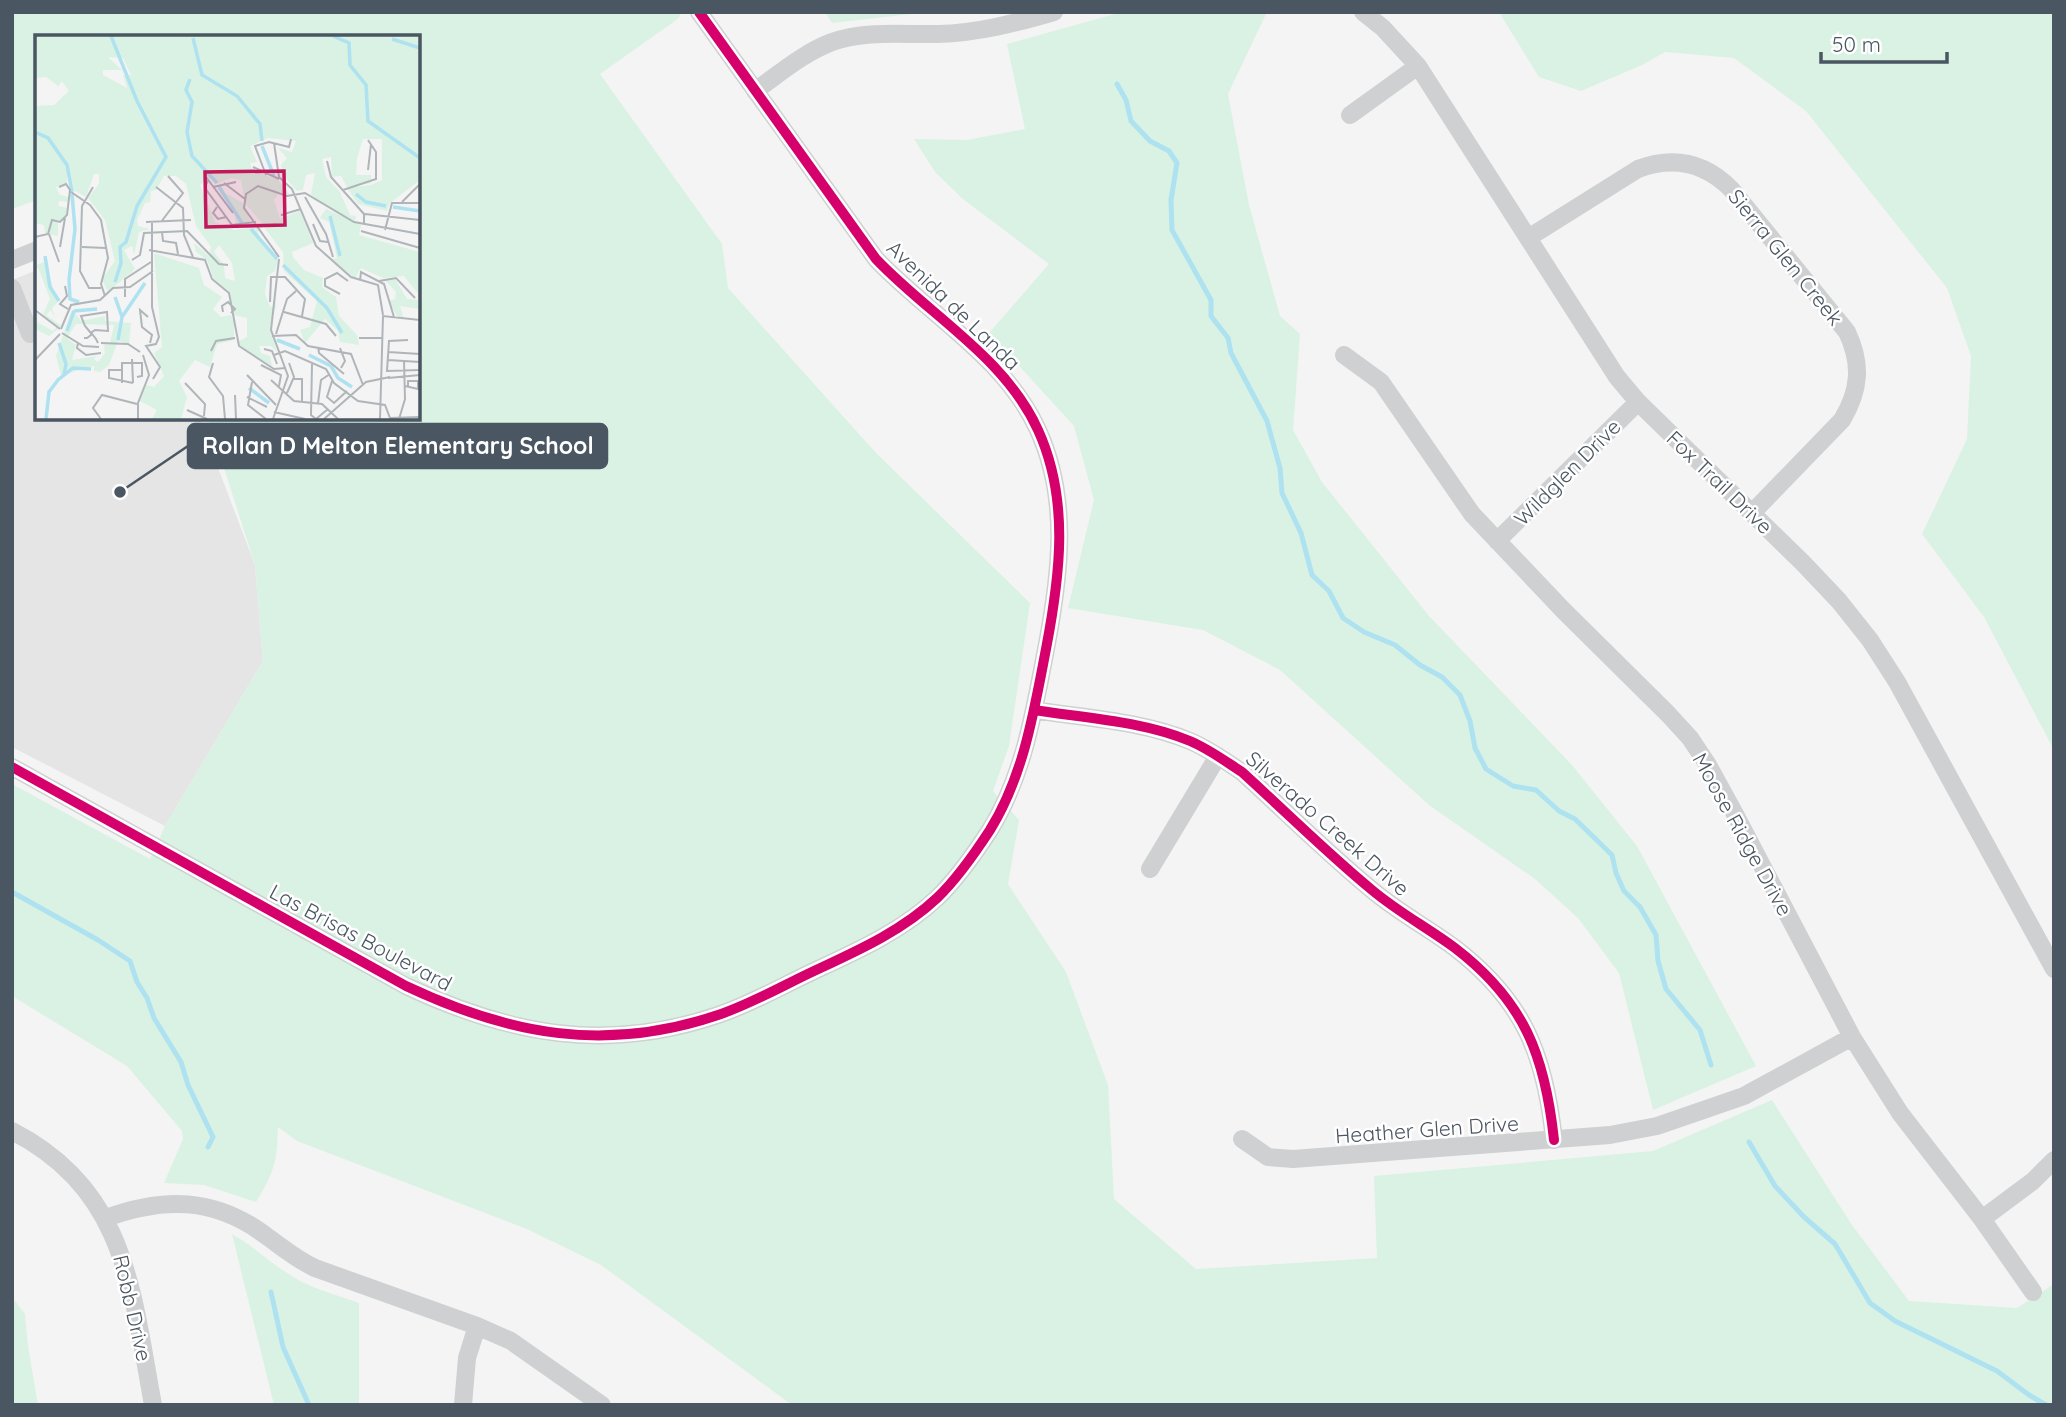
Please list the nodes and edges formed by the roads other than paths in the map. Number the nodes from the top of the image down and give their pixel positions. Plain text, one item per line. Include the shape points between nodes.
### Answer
1 (699, 12) edge
2 (1054, 12) edge
3 (1363, 12) edge
4 (1418, 66) junction
5 (755, 91) junction
6 (1350, 115) dead end
7 (1528, 238) junction
8 (35, 251) edge
9 (12, 260) edge
10 (12, 288) edge
11 (35, 332) edge
12 (1344, 355) dead end
13 (1638, 402) junction
14 (1752, 513) junction
15 (1497, 541) junction
16 (1034, 710) junction
17 (1218, 756) junction
18 (12, 767) edge
19 (1150, 869) dead end
20 (2054, 969) edge
21 (1852, 1037) junction
22 (12, 1131) edge
23 (1242, 1139) dead end
24 (1554, 1140) junction
25 (2054, 1160) edge
26 (106, 1218) junction
27 (1982, 1219) junction
28 (2033, 1292) dead end
29 (477, 1326) junction
30 (153, 1405) edge
31 (463, 1405) edge
32 (602, 1405) edge

1 - 5 street, Avenida de Landa
2 - 5 street via 972,32 861,35 832,42
3 - 4 street, Fox Trail Drive
4 - 6 street
4 - 7 street, Fox Trail Drive
5 - 16 street, Avenida de Landa via 876,259 984,356 1037,428 1056,485 1060,518 1056,598
7 - 13 street, Fox Trail Drive via 1617,377
7 - 14 street, Sierra Glen Creek via 1653,163 1671,161 1707,169 1739,199 1847,332 1858,365 1855,394 1842,420
8 - 9 street
10 - 11 street via 30,334
12 - 15 street, Moose Ridge Drive via 1381,382 1445,478
13 - 14 street, Fox Trail Drive
13 - 15 street, Wildglen Drive
14 - 20 street, Fox Trail Drive via 1839,601 1870,640
15 - 21 street, Moose Ridge Drive via 1690,738
16 - 17 street, Silverado Creek Drive via 1160,731
16 - 18 street, Las Brisas Boulevard via 1023,758 995,821 938,898 855,953 748,1003 678,1026 639,1033 526,1030 450,1007
17 - 19 street
17 - 24 street, Silverado Creek Drive via 1242,772 1373,891 1454,948 1501,991 1538,1056 1550,1099
21 - 24 street, Heather Glen Drive via 1744,1096 1657,1126
21 - 27 street, Moose Ridge Drive via 1900,1113
22 - 26 street, Robb Drive via 48,1152
23 - 24 street, Heather Glen Drive via 1268,1157 1293,1158
25 - 27 street
26 - 29 street via 159,1203 209,1208 251,1226 315,1269
26 - 30 street, Robb Drive via 126,1267
27 - 28 street, Moose Ridge Drive
29 - 31 street via 467,1358
29 - 32 street via 529,1352

